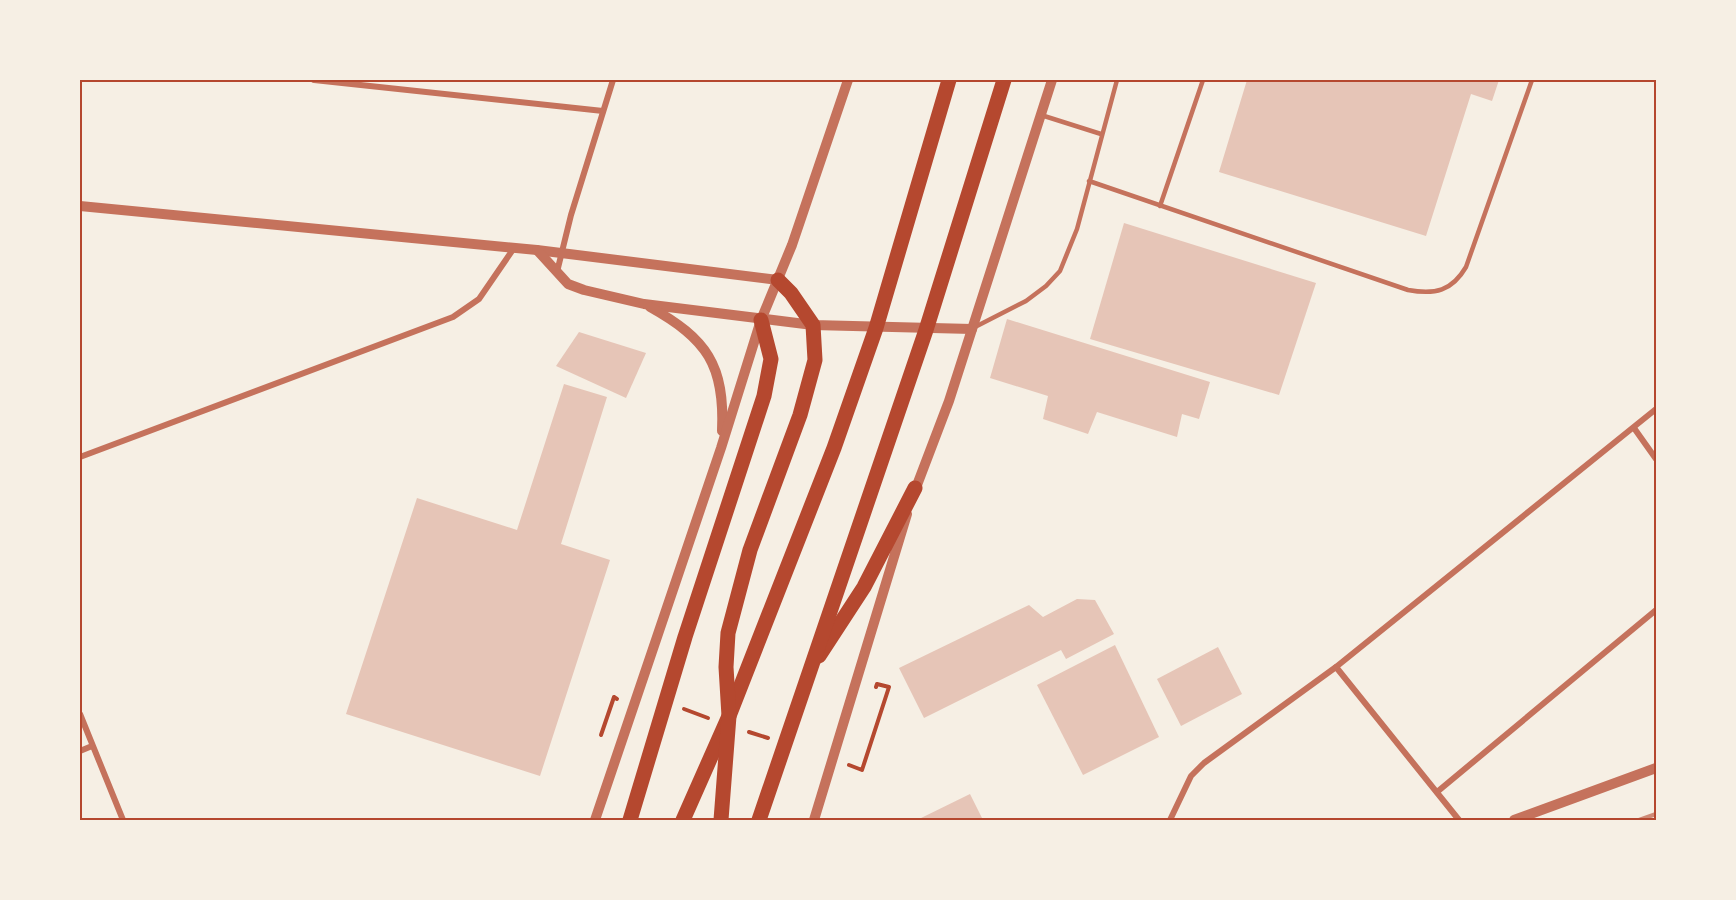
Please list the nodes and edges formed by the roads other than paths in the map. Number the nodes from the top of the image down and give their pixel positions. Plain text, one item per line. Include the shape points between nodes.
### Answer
1 (314, 80) edge
2 (613, 80) edge
3 (848, 80) edge
4 (949, 80) edge
5 (1004, 80) edge
6 (1052, 80) edge
7 (1117, 80) edge
8 (1203, 80) edge
9 (1532, 80) edge
10 (603, 111) junction
11 (1041, 115) junction
12 (1101, 134) junction
13 (1089, 182) junction
14 (80, 206) edge
15 (1160, 206) junction
16 (514, 249) junction
17 (537, 250) junction
18 (561, 254) junction
19 (556, 274) junction
20 (778, 280) junction
21 (644, 304) junction
22 (761, 320) junction
23 (813, 326) junction
24 (876, 328) junction
25 (972, 329) junction
26 (926, 330) junction
27 (1656, 409) edge
28 (1634, 428) junction
29 (721, 448) junction
30 (80, 457) edge
31 (1656, 459) edge
32 (915, 488) junction
33 (1656, 610) edge
34 (1336, 667) junction
35 (807, 673) junction
36 (80, 714) edge
37 (729, 716) junction
38 (92, 746) junction
39 (80, 751) edge
40 (1656, 768) edge
41 (1437, 792) junction
42 (123, 820) edge
43 (595, 820) edge
44 (630, 820) edge
45 (683, 820) edge
46 (720, 820) edge
47 (759, 820) edge
48 (814, 820) edge
49 (1170, 820) edge
50 (1459, 820) edge
51 (1514, 820) edge

1 - 10 street
2 - 10 street
3 - 20 street
4 - 24 main road
5 - 26 main road
6 - 11 street
7 - 12 lane
8 - 15 lane
9 - 15 lane via 1466,267 1459,278 1439,292 1408,290
10 - 18 street
11 - 12 lane
11 - 25 street
12 - 13 lane
13 - 15 lane
13 - 25 lane via 1077,229 1060,271 1026,301
14 - 16 street
16 - 17 street
16 - 30 street via 479,299 453,317
17 - 18 street
17 - 19 street
18 - 19 street
18 - 20 street
19 - 21 street via 584,291
20 - 22 street
20 - 23 main road
21 - 22 street
21 - 29 street via 681,327 711,358 721,396
22 - 23 street
22 - 29 street
22 - 44 main road via 771,359 765,396 685,637
23 - 24 street
23 - 37 main road via 815,360 810,381 750,550 728,633
24 - 26 street
24 - 37 main road
25 - 26 street
25 - 32 street
26 - 35 main road
27 - 28 street
28 - 31 street
28 - 34 street
29 - 43 street
32 - 35 main road via 864,587
32 - 48 street
33 - 41 street
34 - 41 street
34 - 49 street via 1204,763 1191,776
35 - 47 main road
36 - 38 street
37 - 45 main road
37 - 46 main road
38 - 39 street
38 - 42 street
40 - 51 street
41 - 50 street

